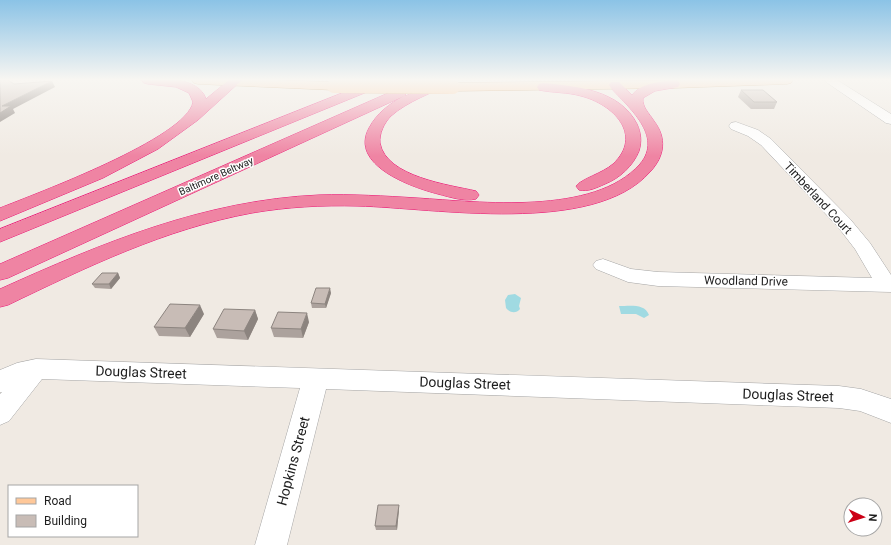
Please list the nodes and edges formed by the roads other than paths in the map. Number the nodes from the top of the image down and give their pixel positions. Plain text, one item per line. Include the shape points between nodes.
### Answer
1 (199, 105) edge
2 (206, 105) edge
3 (306, 105) edge
4 (323, 105) edge
5 (372, 105) edge
6 (404, 105) edge
7 (612, 105) edge
8 (618, 105) edge
9 (630, 105) edge
10 (638, 105) edge
11 (869, 105) edge
12 (366, 108) junction
13 (622, 112) junction
14 (193, 117) junction
15 (643, 117) junction
16 (891, 120) edge
17 (736, 126) dead end
18 (0, 215) edge
19 (0, 220) edge
20 (0, 236) edge
21 (0, 261) edge
22 (603, 265) dead end
23 (0, 273) edge
24 (889, 285) edge
25 (0, 299) edge
26 (36, 369) junction
27 (316, 378) junction
28 (0, 382) edge
29 (891, 411) edge
30 (0, 413) edge
31 (270, 545) edge

1 - 14 highway
2 - 14 highway
3 - 19 highway
4 - 20 highway
5 - 12 highway, Baltimore Beltway
6 - 13 highway via 387,113 379,121 374,130 372,146 376,155 394,172 410,180 447,192 494,196 542,195 590,184 606,177 621,167 634,148 633,130
7 - 13 highway
8 - 13 highway
9 - 15 highway
10 - 15 highway
11 - 16 street
12 - 21 highway via 216,166
12 - 23 highway, Baltimore Beltway
14 - 18 highway via 173,133 130,159
15 - 25 highway via 655,136 649,165 625,184 588,199 523,209 340,200 249,208 211,215 144,235 105,250
17 - 24 street, Timberland Court via 766,142 839,218
22 - 24 street, Woodland Drive via 628,275 658,279
26 - 27 street, Douglas Street
26 - 28 street, Douglas Street via 17,373
26 - 30 street
27 - 29 street, Douglas Street via 839,397 861,400
27 - 31 street, Hopkins Street

